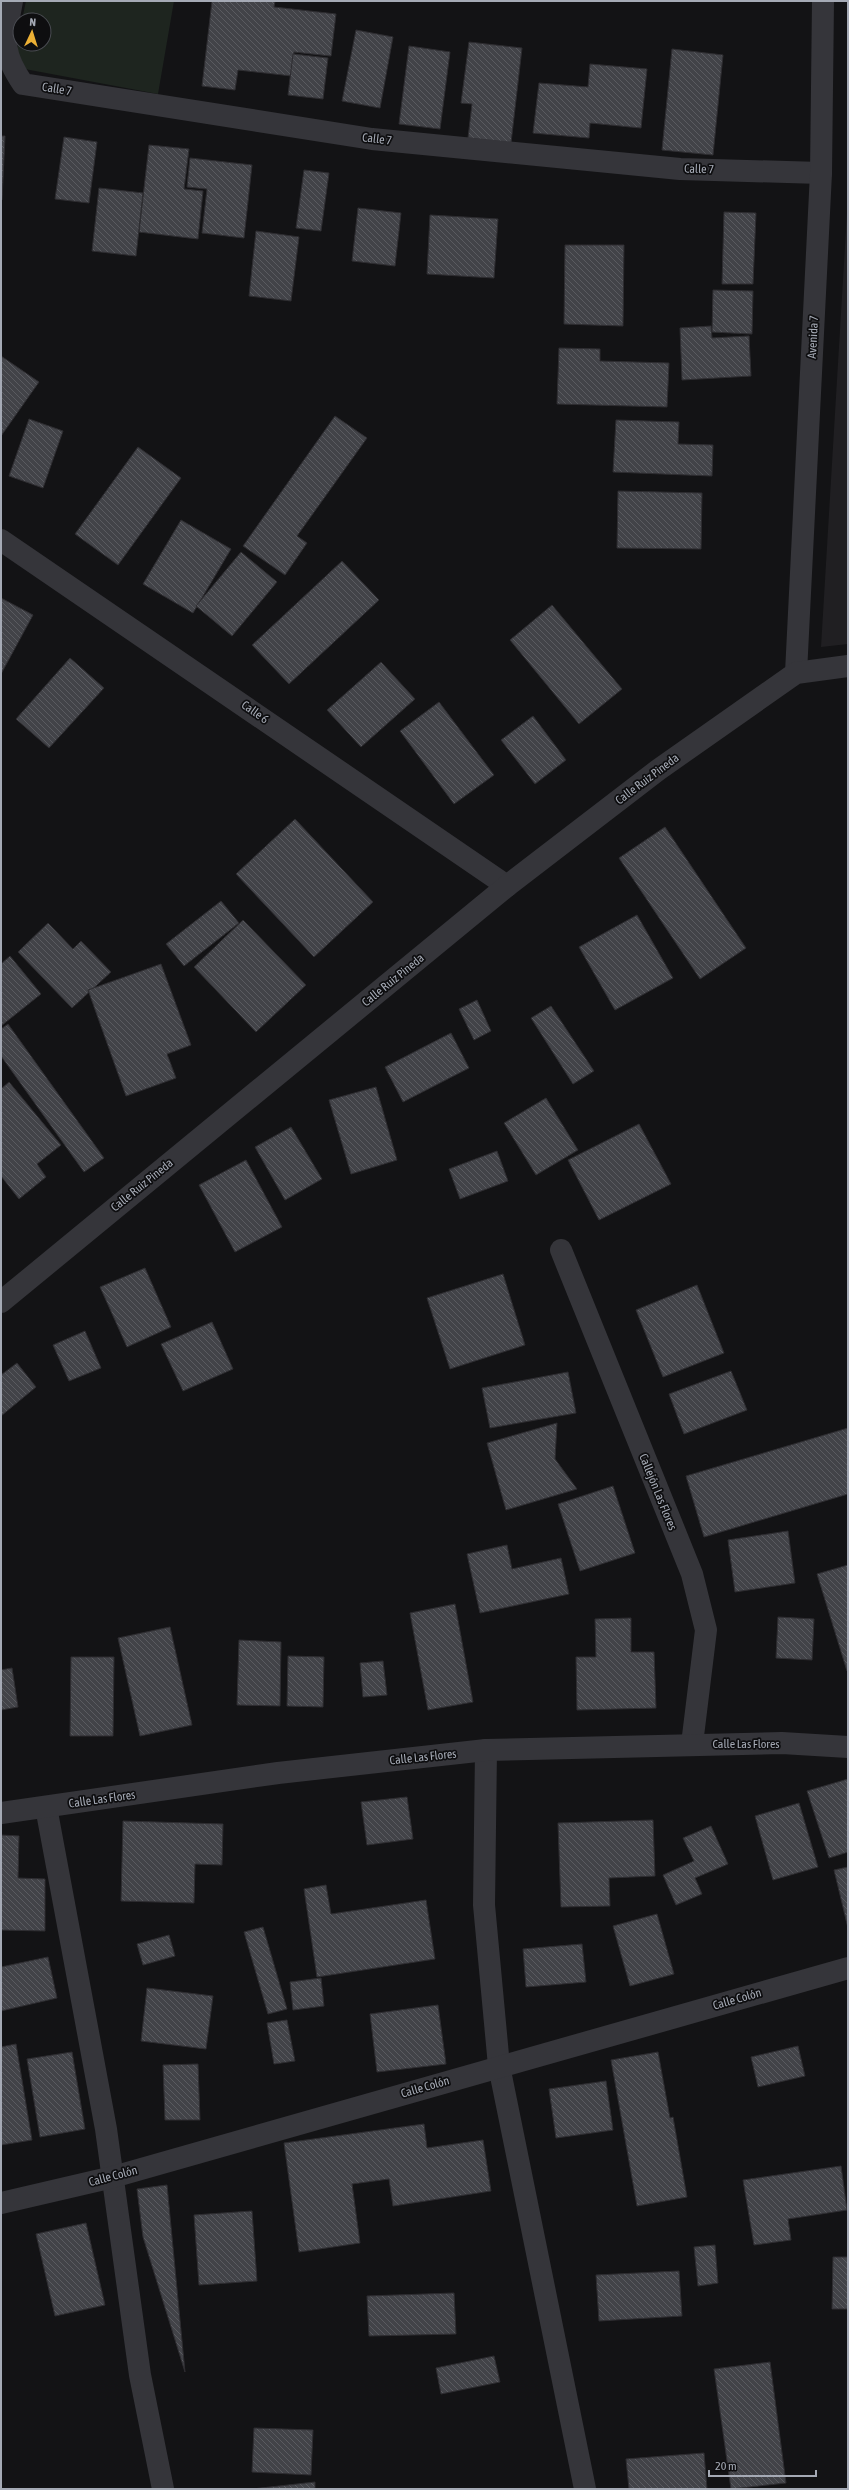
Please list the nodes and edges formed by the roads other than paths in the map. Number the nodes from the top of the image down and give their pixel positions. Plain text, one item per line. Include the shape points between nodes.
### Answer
1 (12, 1) edge
2 (823, 1) edge
3 (821, 173) junction
4 (1, 540) edge
5 (848, 666) edge
6 (796, 673) junction
7 (507, 886) junction
8 (560, 1250) dead end
9 (1, 1302) edge
10 (692, 1744) junction
11 (848, 1746) edge
12 (486, 1750) junction
13 (46, 1807) junction
14 (1, 1814) edge
15 (848, 1968) edge
16 (499, 2066) junction
17 (113, 2177) junction
18 (1, 2203) edge
19 (163, 2489) edge
20 (585, 2489) edge

1 - 3 street, Calle 7 via 4,42 10,65 24,84 372,140 680,169
2 - 3 street, Avenida 7
3 - 6 street, Avenida 7
4 - 7 street, Calle 6
5 - 6 street
6 - 7 street, Calle Ruiz Pineda via 658,770
7 - 9 street, Calle Ruiz Pineda
8 - 10 street, Callejón Las Flores via 692,1574 706,1630
10 - 11 street, Calle Las Flores via 782,1743
10 - 12 street, Calle Las Flores
12 - 13 street, Calle Las Flores via 278,1773
12 - 16 street via 484,1905
13 - 14 street, Calle Las Flores
13 - 17 street
15 - 16 street, Calle Colón
16 - 17 street, Calle Colón
16 - 20 street
17 - 18 street, Calle Colón
17 - 19 street via 140,2374

